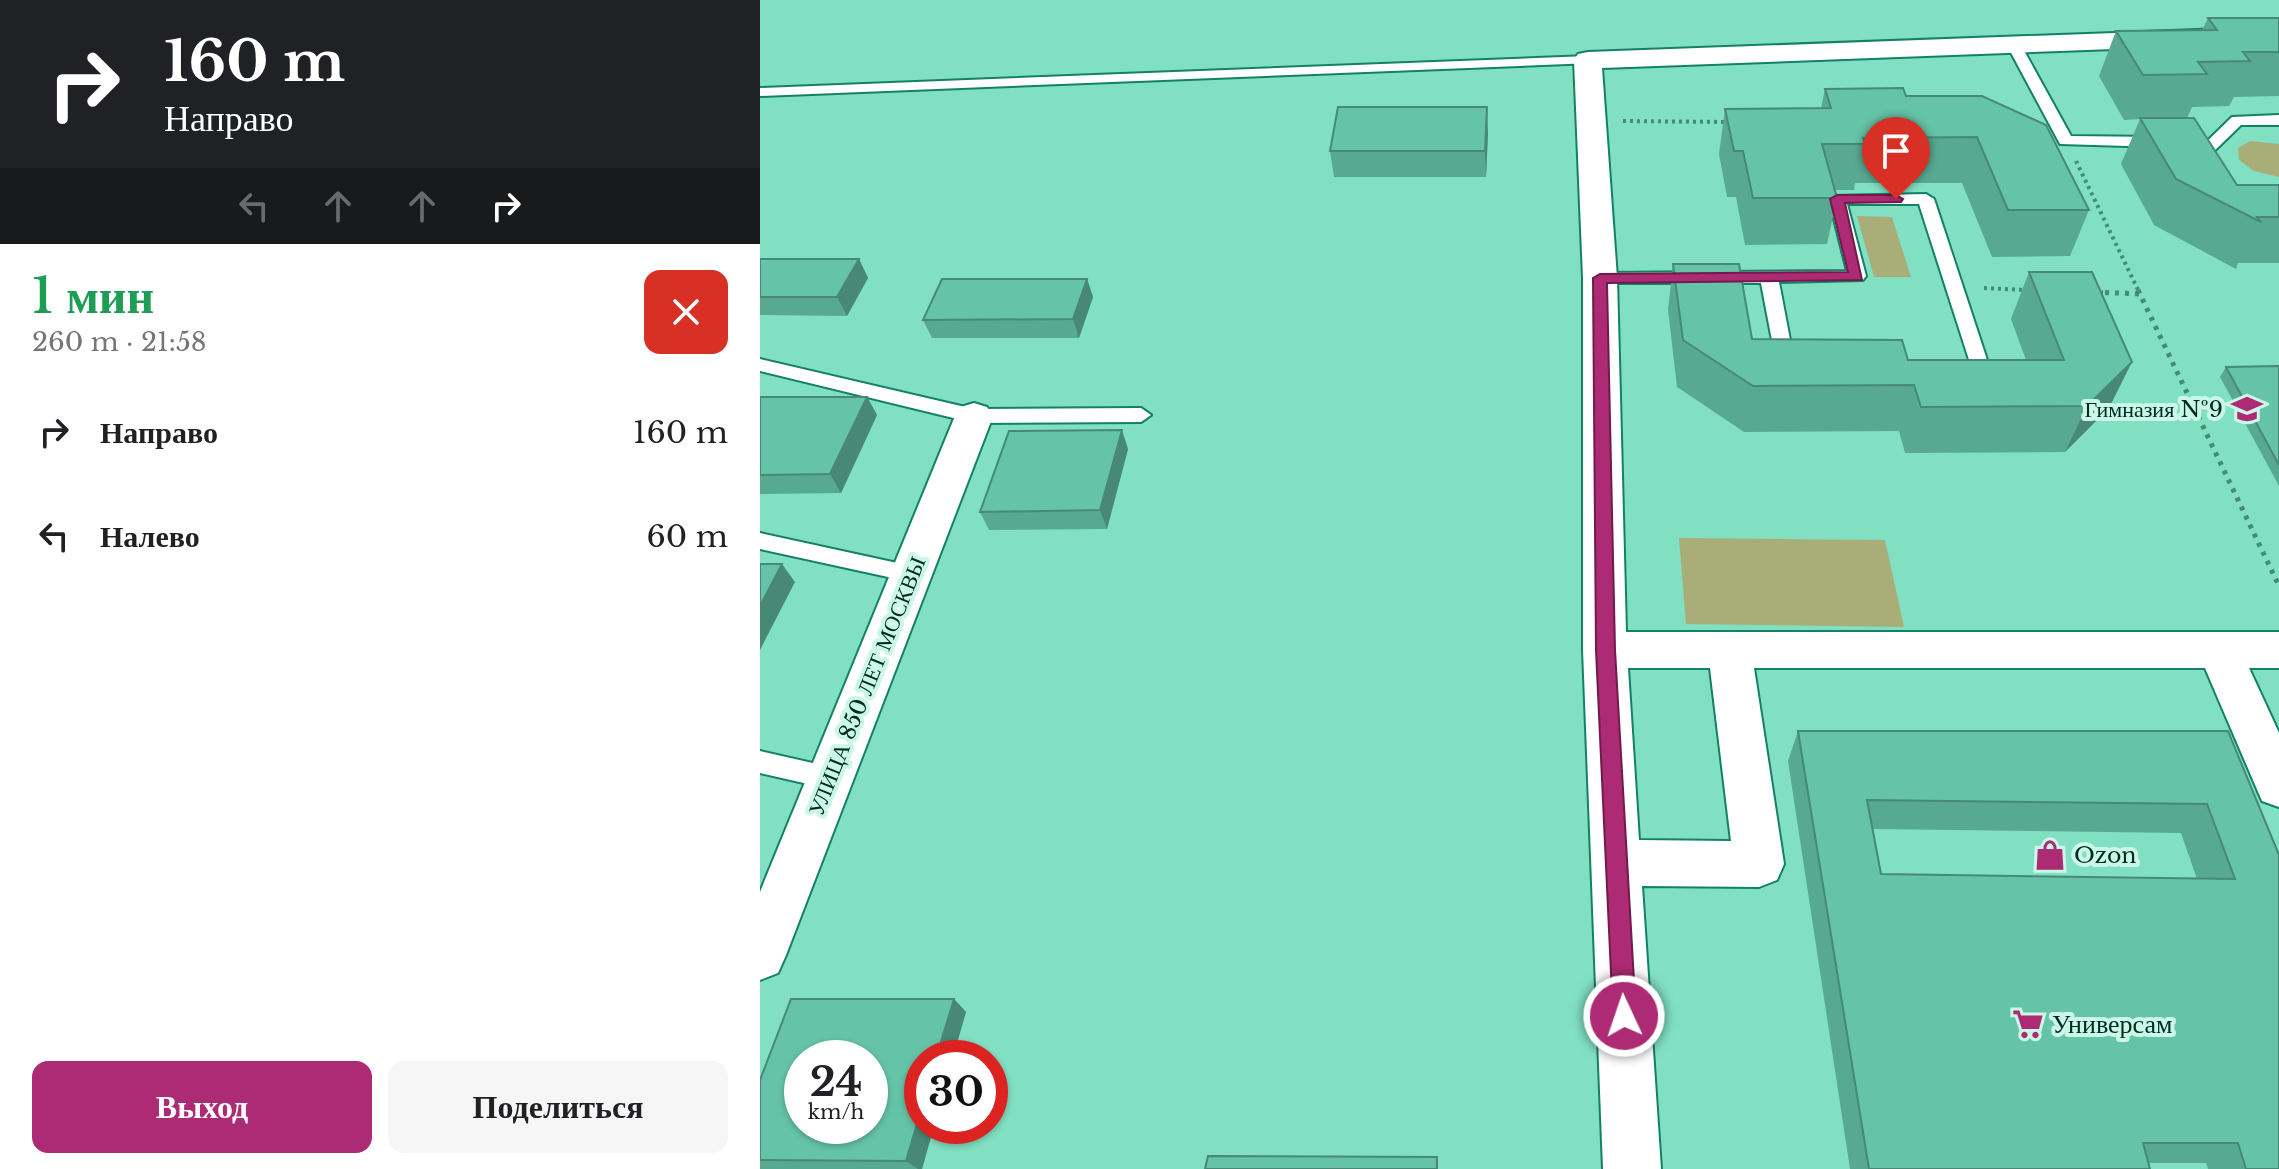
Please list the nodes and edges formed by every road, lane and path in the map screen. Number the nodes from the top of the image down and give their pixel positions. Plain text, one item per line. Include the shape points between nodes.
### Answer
1 (2279, 35) edge
2 (2015, 47) junction
3 (1588, 60) junction
4 (760, 92) edge
5 (2279, 120) edge
6 (1591, 121) junction
7 (1731, 122) edge
8 (2066, 141) junction
9 (1769, 277) junction
10 (1600, 278) junction
11 (1955, 287) junction
12 (2031, 290) edge
13 (2093, 292) edge
14 (2139, 294) junction
15 (1812, 351) edge
16 (760, 365) edge
17 (1940, 371) edge
18 (1141, 415) dead end
19 (974, 416) junction
20 (760, 541) edge
21 (911, 574) junction
22 (2279, 586) edge
23 (1605, 650) junction
24 (2279, 650) edge
25 (2220, 651) junction
26 (1730, 652) junction
27 (760, 762) edge
28 (830, 778) junction
29 (2279, 786) edge
30 (1617, 863) junction
31 (760, 955) edge
32 (1632, 1169) edge

1 - 2 street
2 - 3 street
2 - 8 lane
3 - 4 lane
3 - 6 street
5 - 8 lane via 2237,120 2197,152 2152,140
6 - 7 path
6 - 10 street
8 - 14 path
9 - 10 lane
9 - 11 lane via 1857,276 1837,199 1926,199
9 - 15 lane via 1783,351
10 - 23 street
11 - 12 path
11 - 17 lane via 1982,372
13 - 14 path
14 - 22 path
16 - 19 lane
18 - 19 lane
19 - 21 street, УЛИЦА 850 ЛЕТ МОСКВЫ
20 - 21 lane
21 - 28 street, УЛИЦА 850 ЛЕТ МОСКВЫ
23 - 26 street
23 - 30 street
24 - 25 street
25 - 26 street
25 - 29 street
26 - 30 street via 1759,864
27 - 28 lane
28 - 31 street, УЛИЦА 850 ЛЕТ МОСКВЫ
30 - 32 street

